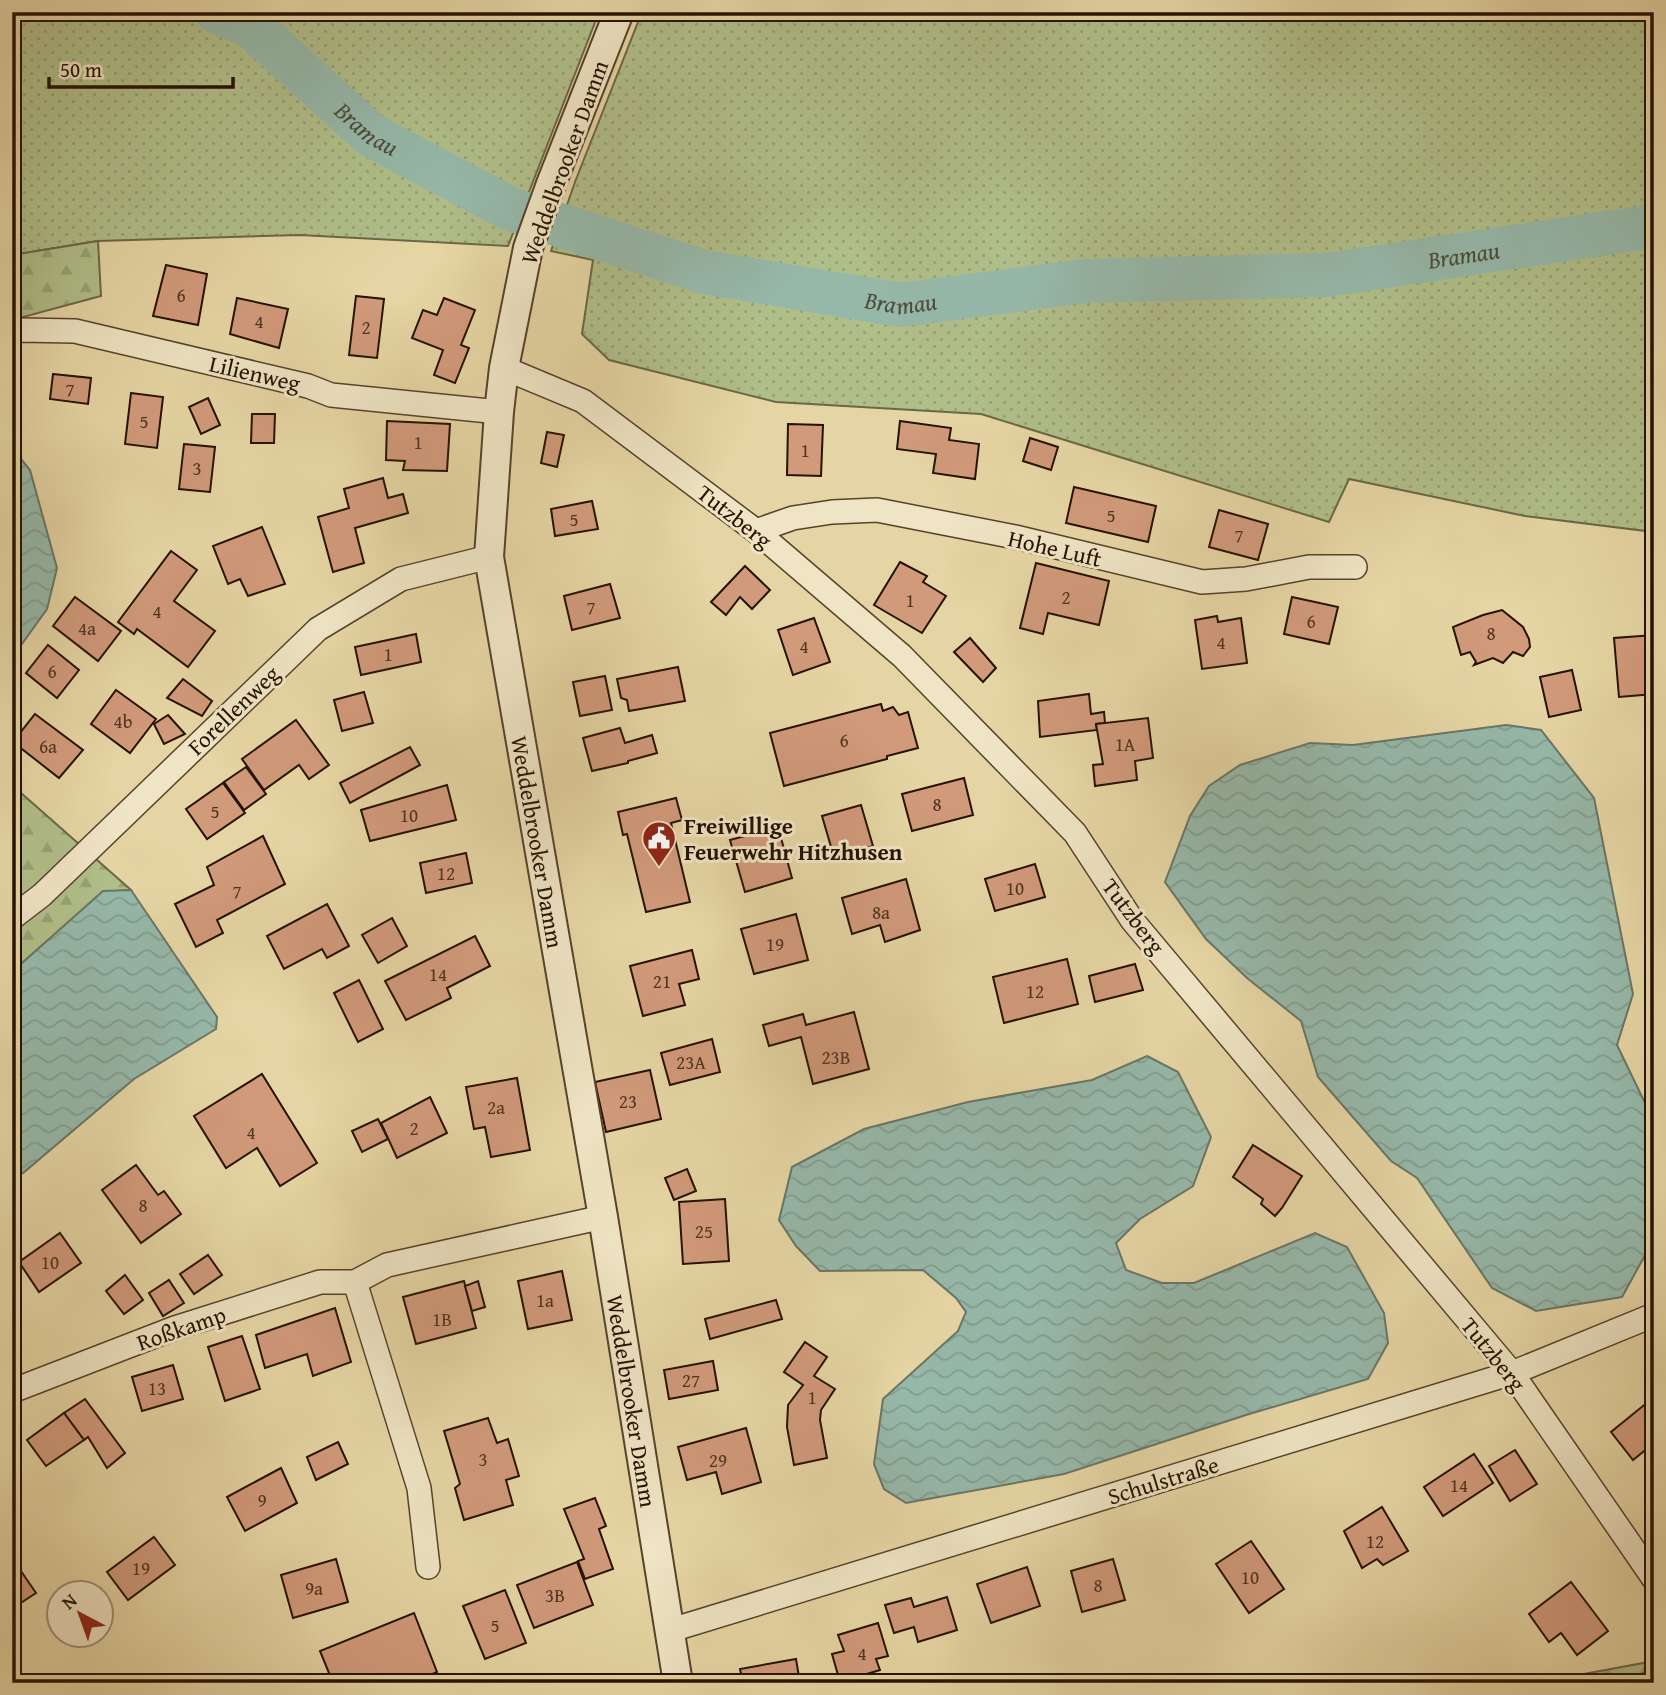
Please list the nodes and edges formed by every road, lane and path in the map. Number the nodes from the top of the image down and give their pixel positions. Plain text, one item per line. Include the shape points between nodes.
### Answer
1 (619, 12) edge
2 (12, 332) edge
3 (504, 368) junction
4 (499, 412) junction
5 (757, 531) junction
6 (489, 557) junction
7 (1355, 567) dead end
8 (12, 918) edge
9 (603, 1216) junction
10 (355, 1282) junction
11 (1654, 1315) edge
12 (1512, 1373) junction
13 (12, 1391) edge
14 (428, 1567) dead end
15 (1654, 1579) edge
16 (668, 1631) junction
17 (678, 1683) edge

1 - 3 street, Weddelbrooker Damm via 528,248
2 - 4 street, Lilienweg via 75,331 331,395
3 - 4 street, Weddelbrooker Damm
3 - 5 street, Tutzberg via 583,401
4 - 6 street, Weddelbrooker Damm
5 - 7 street, Hohe Luft via 793,518 877,510 1202,582 1309,567
5 - 12 street, Tutzberg via 902,656 1075,833 1132,920
6 - 8 street, Forellenweg via 401,579 318,629 42,895
6 - 9 street, Weddelbrooker Damm
9 - 10 street, Roßkamp via 387,1265
9 - 16 street, Weddelbrooker Damm
10 - 13 street, Roßkamp via 320,1282 175,1328
10 - 14 street via 419,1489
11 - 12 street, Schulstraße
12 - 15 street, Tutzberg
12 - 16 street, Schulstraße
16 - 17 street, Weddelbrooker Damm

